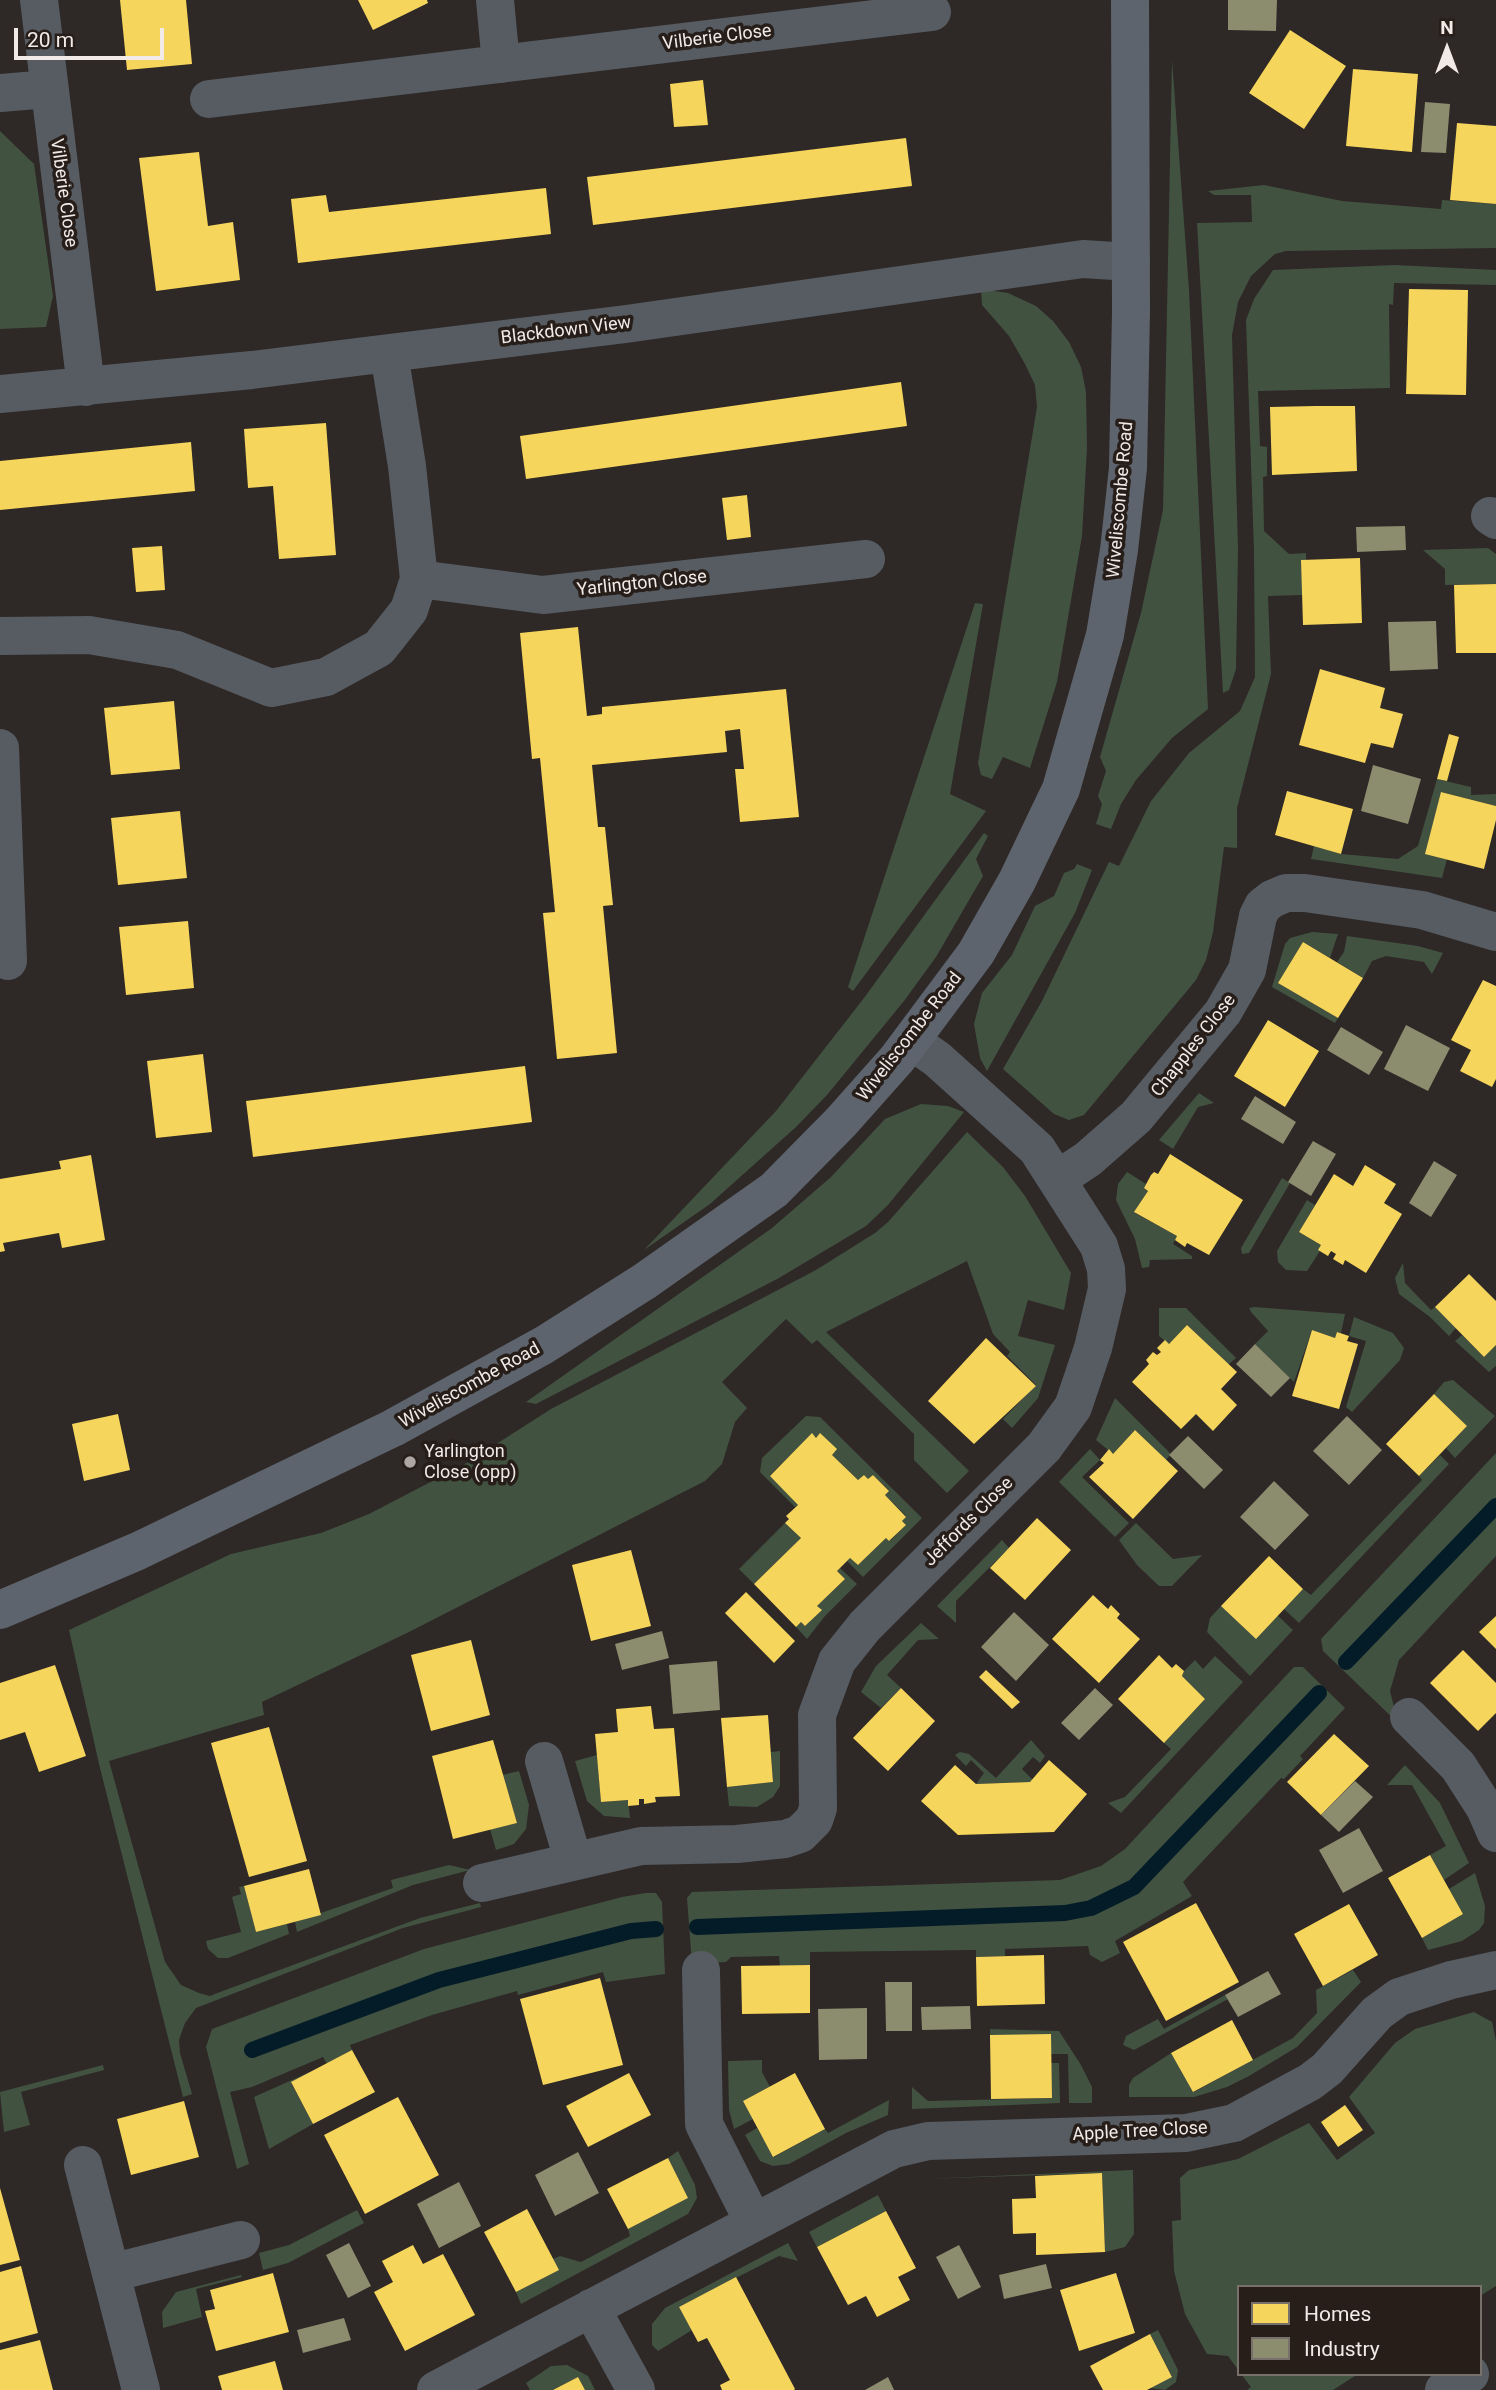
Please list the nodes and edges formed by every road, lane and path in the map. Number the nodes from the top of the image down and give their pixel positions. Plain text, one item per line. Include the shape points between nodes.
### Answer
1 (39, 0) edge
2 (495, 0) edge
3 (1130, 0) edge
4 (932, 12) dead end
5 (501, 64) junction
6 (48, 89) junction
7 (0, 93) edge
8 (209, 99) dead end
9 (1130, 262) junction
10 (389, 353) junction
11 (86, 387) junction
12 (0, 394) edge
13 (866, 559) dead end
14 (419, 579) junction
15 (0, 636) edge
16 (0, 748) edge
17 (1496, 932) edge
18 (8, 961) dead end
19 (911, 1041) junction
20 (1058, 1179) junction
21 (0, 1610) edge
22 (1409, 1717) dead end
23 (544, 1761) dead end
24 (1496, 1833) edge
25 (573, 1860) junction
26 (482, 1883) dead end
27 (701, 1970) dead end
28 (1496, 1970) edge
29 (83, 2165) dead end
30 (753, 2221) junction
31 (241, 2240) dead end
32 (111, 2273) junction
33 (591, 2308) junction
34 (1467, 2376) edge
35 (141, 2390) edge
36 (436, 2390) edge
37 (636, 2390) edge
38 (1444, 2390) edge

1 - 6 street, Vilberie Close
2 - 5 street
3 - 9 main road, Wiveliscombe Road
4 - 5 street, Vilberie Close
5 - 8 street, Vilberie Close
6 - 7 street
6 - 11 street, Vilberie Close
9 - 10 street, Blackdown View via 1083,259
9 - 19 main road, Wiveliscombe Road via 1128,468 1105,635 1080,725 1061,789 1017,881 976,953
10 - 11 street, Blackdown View
10 - 14 street
11 - 12 street, Blackdown View
13 - 14 street, Yarlington Close via 543,595
14 - 15 street via 409,610 379,648 326,677 271,688 177,650 89,635
16 - 18 street
17 - 20 street, Chapples Close via 1409,908 1305,893 1272,899 1258,916 1247,970 1223,1012 1136,1117
19 - 20 street, Jeffords Close via 1037,1149
19 - 21 main road, Wiveliscombe Road via 774,1190 544,1345 393,1429 138,1551
20 - 25 street, Jeffords Close via 1099,1246 1107,1280 1096,1338 1073,1407 1044,1447 865,1626 837,1661 817,1715 818,1808 814,1820 800,1834 785,1839 641,1846
22 - 24 street via 1458,1766
23 - 25 street
25 - 26 street, Jeffords Close
27 - 30 street via 704,2124
28 - 30 street, Apple Tree Close via 1399,1997 1377,2013 1310,2082 1234,2123 1186,2133 909,2144 873,2157
29 - 32 street
30 - 33 street, Apple Tree Close
31 - 32 street
32 - 35 street
33 - 36 street, Apple Tree Close
33 - 37 street
34 - 38 street

